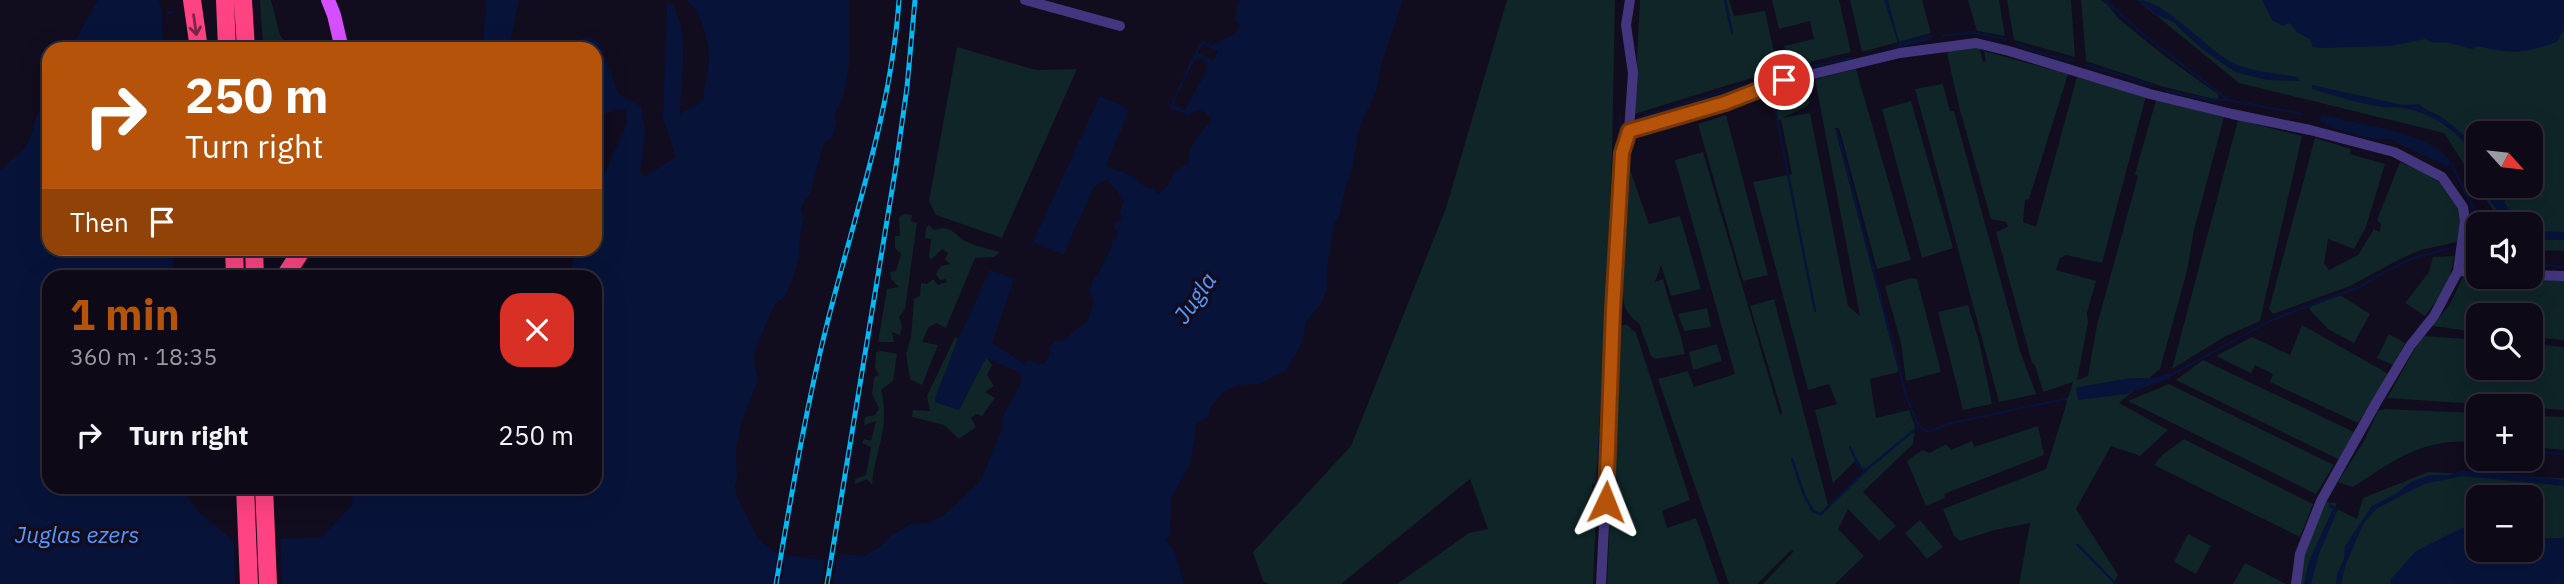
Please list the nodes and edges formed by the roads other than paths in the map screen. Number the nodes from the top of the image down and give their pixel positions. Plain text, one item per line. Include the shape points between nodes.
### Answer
1 (192, 0) edge
2 (225, 0) edge
3 (243, 0) edge
4 (328, 0) edge
5 (1025, 0) edge
6 (1630, 0) edge
7 (1119, 26) dead end
8 (198, 42) edge
9 (227, 42) edge
10 (246, 42) edge
11 (340, 42) edge
12 (1629, 131) junction
13 (2458, 271) junction
14 (2466, 271) edge
15 (2543, 275) edge
16 (2564, 276) edge
17 (245, 494) edge
18 (264, 494) edge
19 (249, 584) edge
20 (268, 584) edge
21 (1601, 584) edge
22 (2295, 584) edge

1 -> 8 highway
2 - 9 highway
3 - 10 highway
4 - 11 main road
5 - 7 street
6 - 12 street via 1626,25 1633,73
12 - 13 street via 1784,80 1900,53 1976,43 2150,94 2394,152 2442,177 2463,207
12 - 21 street via 1622,153
13 - 14 street
13 - 22 street via 2321,501 2300,554
15 - 16 street
17 - 19 highway
18 - 20 highway

